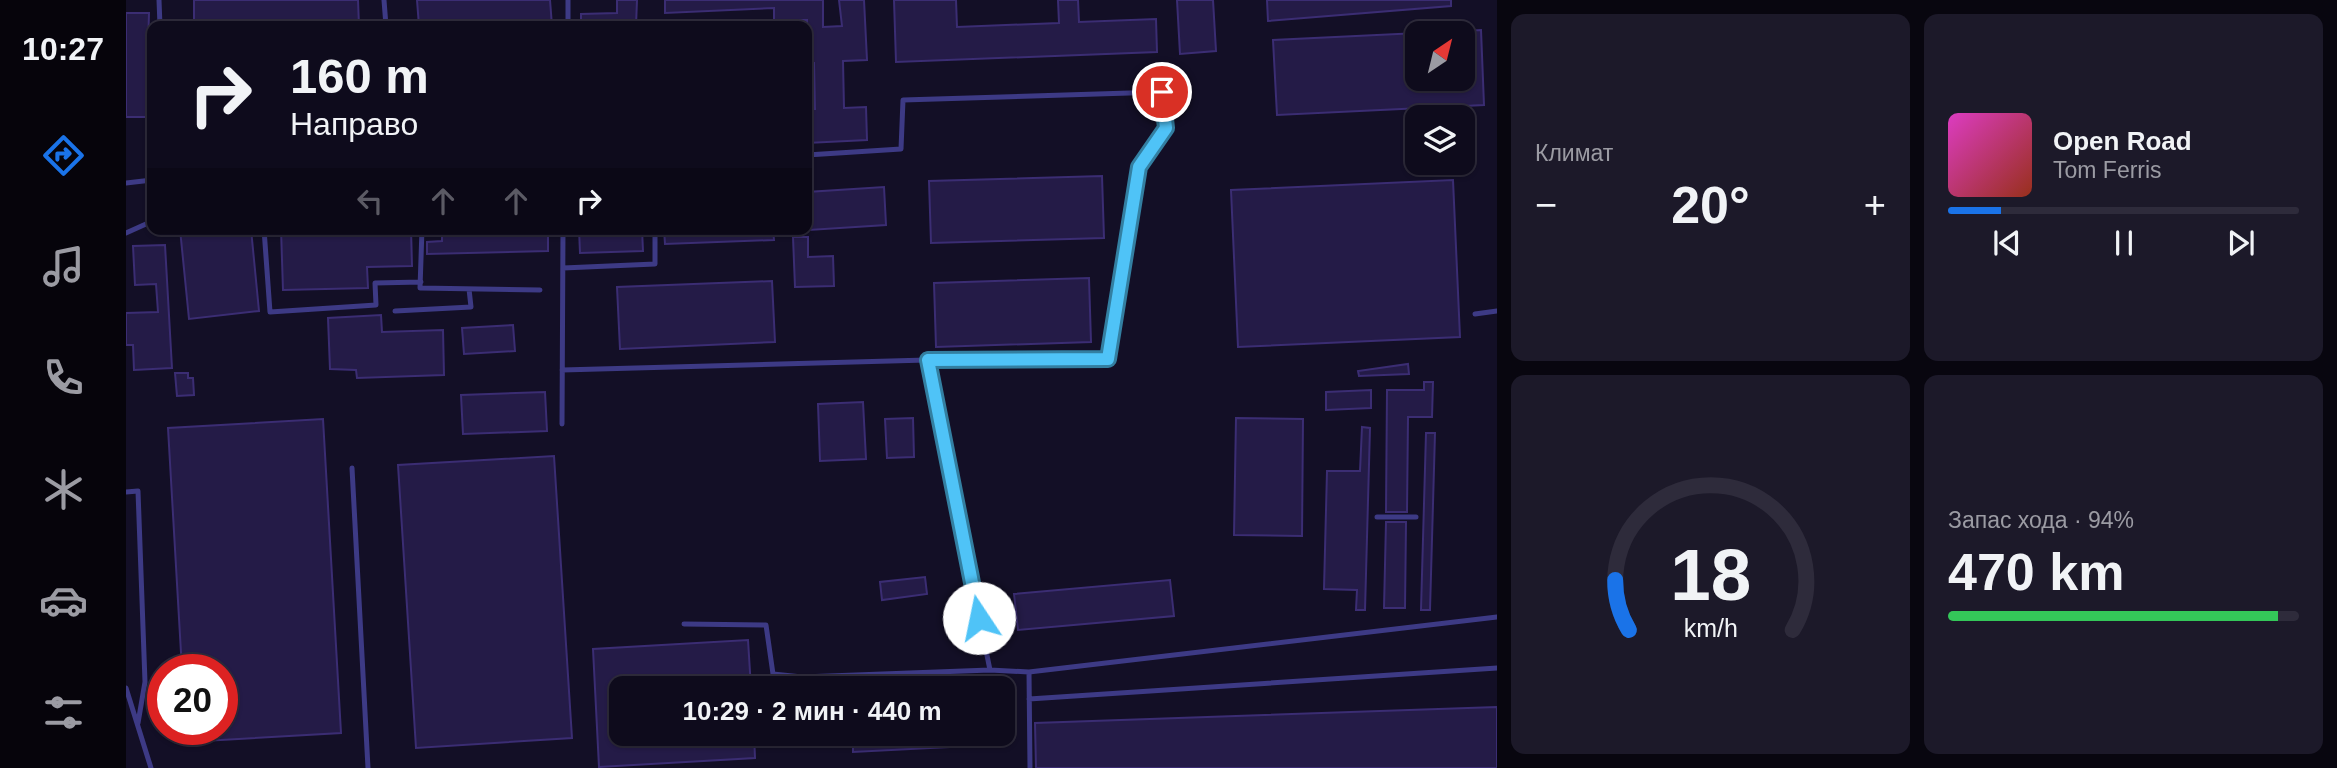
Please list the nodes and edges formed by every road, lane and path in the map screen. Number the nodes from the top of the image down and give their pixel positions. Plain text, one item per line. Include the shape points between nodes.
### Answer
1 (159, 0) edge
2 (384, 0) edge
3 (568, 0) edge
4 (160, 21) edge
5 (386, 21) edge
6 (568, 21) edge
7 (812, 155) edge
8 (147, 181) edge
9 (126, 183) edge
10 (146, 223) dead end
11 (126, 233) edge
12 (264, 235) edge
13 (422, 235) edge
14 (563, 235) edge
15 (655, 235) edge
16 (563, 268) junction
17 (421, 282) junction
18 (469, 289) junction
19 (540, 290) dead end
20 (395, 311) dead end
21 (1497, 311) edge
22 (1475, 314) dead end
23 (928, 360) junction
24 (562, 370) junction
25 (562, 424) dead end
26 (352, 468) dead end
27 (126, 492) edge
28 (1377, 517) dead end
29 (1416, 517) dead end
30 (1497, 617) edge
31 (684, 624) dead end
32 (1497, 668) edge
33 (990, 670) junction
34 (1029, 672) junction
35 (126, 688) edge
36 (1029, 699) junction
37 (138, 723) junction
38 (151, 767) edge
39 (368, 768) edge
40 (1030, 768) edge

1 - 4 lane
2 - 5 lane
3 - 6 lane
7 - 23 lane via 901,149 903,100 1162,92 1166,128 1139,167 1108,359
8 - 9 lane
10 - 11 lane
12 - 17 lane via 270,312 376,304 375,284
13 - 17 lane
14 - 16 lane
15 - 16 lane via 655,264
16 - 24 lane
17 - 18 lane via 421,288
18 - 19 lane
18 - 20 lane via 471,307
21 - 22 lane
23 - 24 lane
23 - 33 lane
24 - 25 lane
26 - 39 lane
27 - 37 lane via 138,491 145,682
28 - 29 lane
30 - 34 lane
31 - 33 lane via 766,625 773,674 802,677
32 - 36 lane
33 - 34 lane
34 - 36 lane
35 - 37 lane
36 - 40 lane
37 - 38 lane

